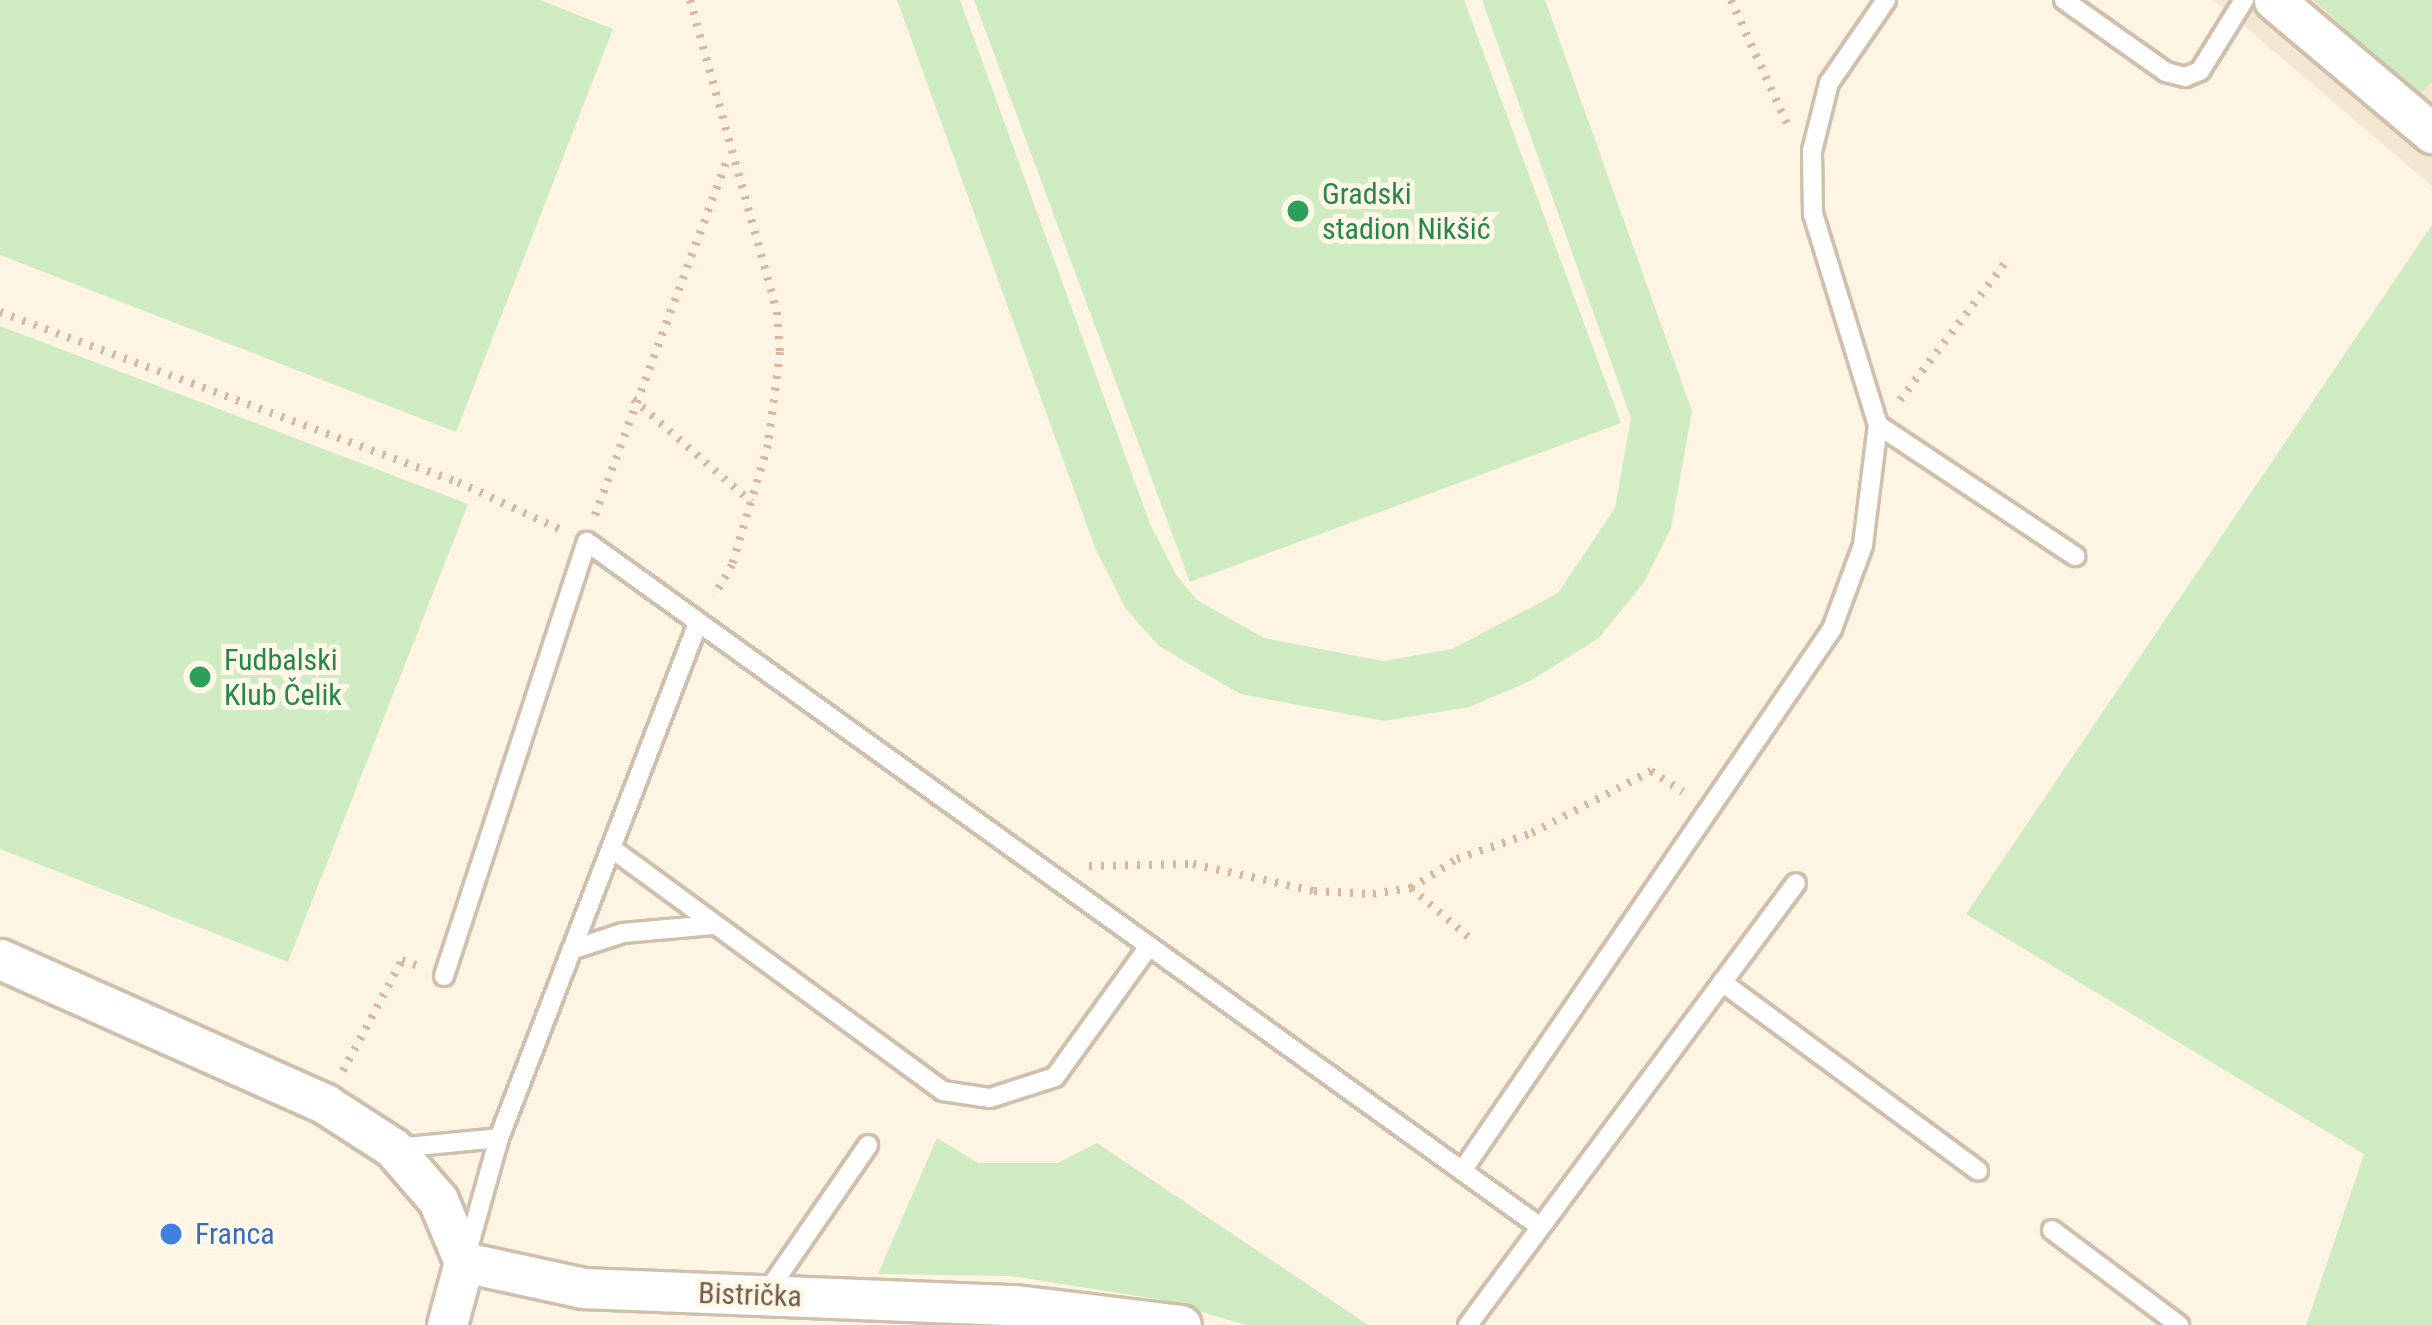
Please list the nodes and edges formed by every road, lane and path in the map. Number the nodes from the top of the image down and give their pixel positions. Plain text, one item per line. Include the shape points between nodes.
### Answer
1 (690, 0) edge
2 (1731, 0) edge
3 (1886, 0) edge
4 (2064, 0) edge
5 (2244, 0) edge
6 (2274, 0) edge
7 (2427, 119) edge
8 (1812, 151) junction
9 (728, 157) junction
10 (2005, 263) dead end
11 (0, 312) edge
12 (633, 399) junction
13 (1878, 425) junction
14 (751, 502) junction
15 (587, 542) junction
16 (2074, 556) dead end
17 (698, 623) junction
18 (1710, 809) junction
19 (611, 848) junction
20 (1040, 869) junction
21 (1796, 883) dead end
22 (1411, 888) junction
23 (712, 925) junction
24 (1473, 941) dead end
25 (1149, 946) junction
26 (572, 950) junction
27 (0, 958) edge
28 (444, 976) joint
29 (1722, 982) junction
30 (326, 1104) junction
31 (499, 1138) junction
32 (868, 1145) dead end
33 (393, 1148) junction
34 (1462, 1171) junction
35 (1978, 1171) dead end
36 (1538, 1226) junction
37 (2053, 1230) dead end
38 (464, 1262) junction
39 (743, 1300) junction
40 (447, 1325) edge
41 (1181, 1325) edge
42 (1468, 1325) edge
43 (2180, 1325) edge

1 - 9 path
2 - 8 path via 1774,104
3 - 8 lane via 1829,83
4 - 5 lane via 2185,77 2200,71
6 - 7 street
8 - 13 lane via 1813,214
9 - 12 path
9 - 14 path via 777,312 780,352 768,446
10 - 13 path
11 - 15 path via 458,482
12 - 14 path
12 - 15 path
13 - 16 lane
13 - 18 lane via 1863,545 1832,629
14 - 17 path via 732,565
15 - 17 lane
15 - 28 lane
17 - 19 lane
17 - 20 lane
18 - 22 path via 1651,771 1532,833 1456,859
18 - 34 lane
19 - 23 lane
19 - 26 lane
20 - 22 path via 1159,861 1314,891
20 - 25 lane
21 - 29 lane
22 - 24 path
23 - 25 lane via 886,1056 943,1091 990,1098 1054,1077
23 - 26 lane via 623,933
25 - 34 lane
26 - 31 lane
27 - 30 street
28 - 30 path via 402,960
29 - 35 lane
29 - 36 lane
30 - 33 street
31 - 33 lane
31 - 38 lane
32 - 39 lane
33 - 38 street via 438,1200
34 - 36 lane
36 - 42 lane
37 - 43 lane
38 - 39 street, Bistrička via 583,1288
38 - 40 street
39 - 41 street, Bistrička via 1015,1305

